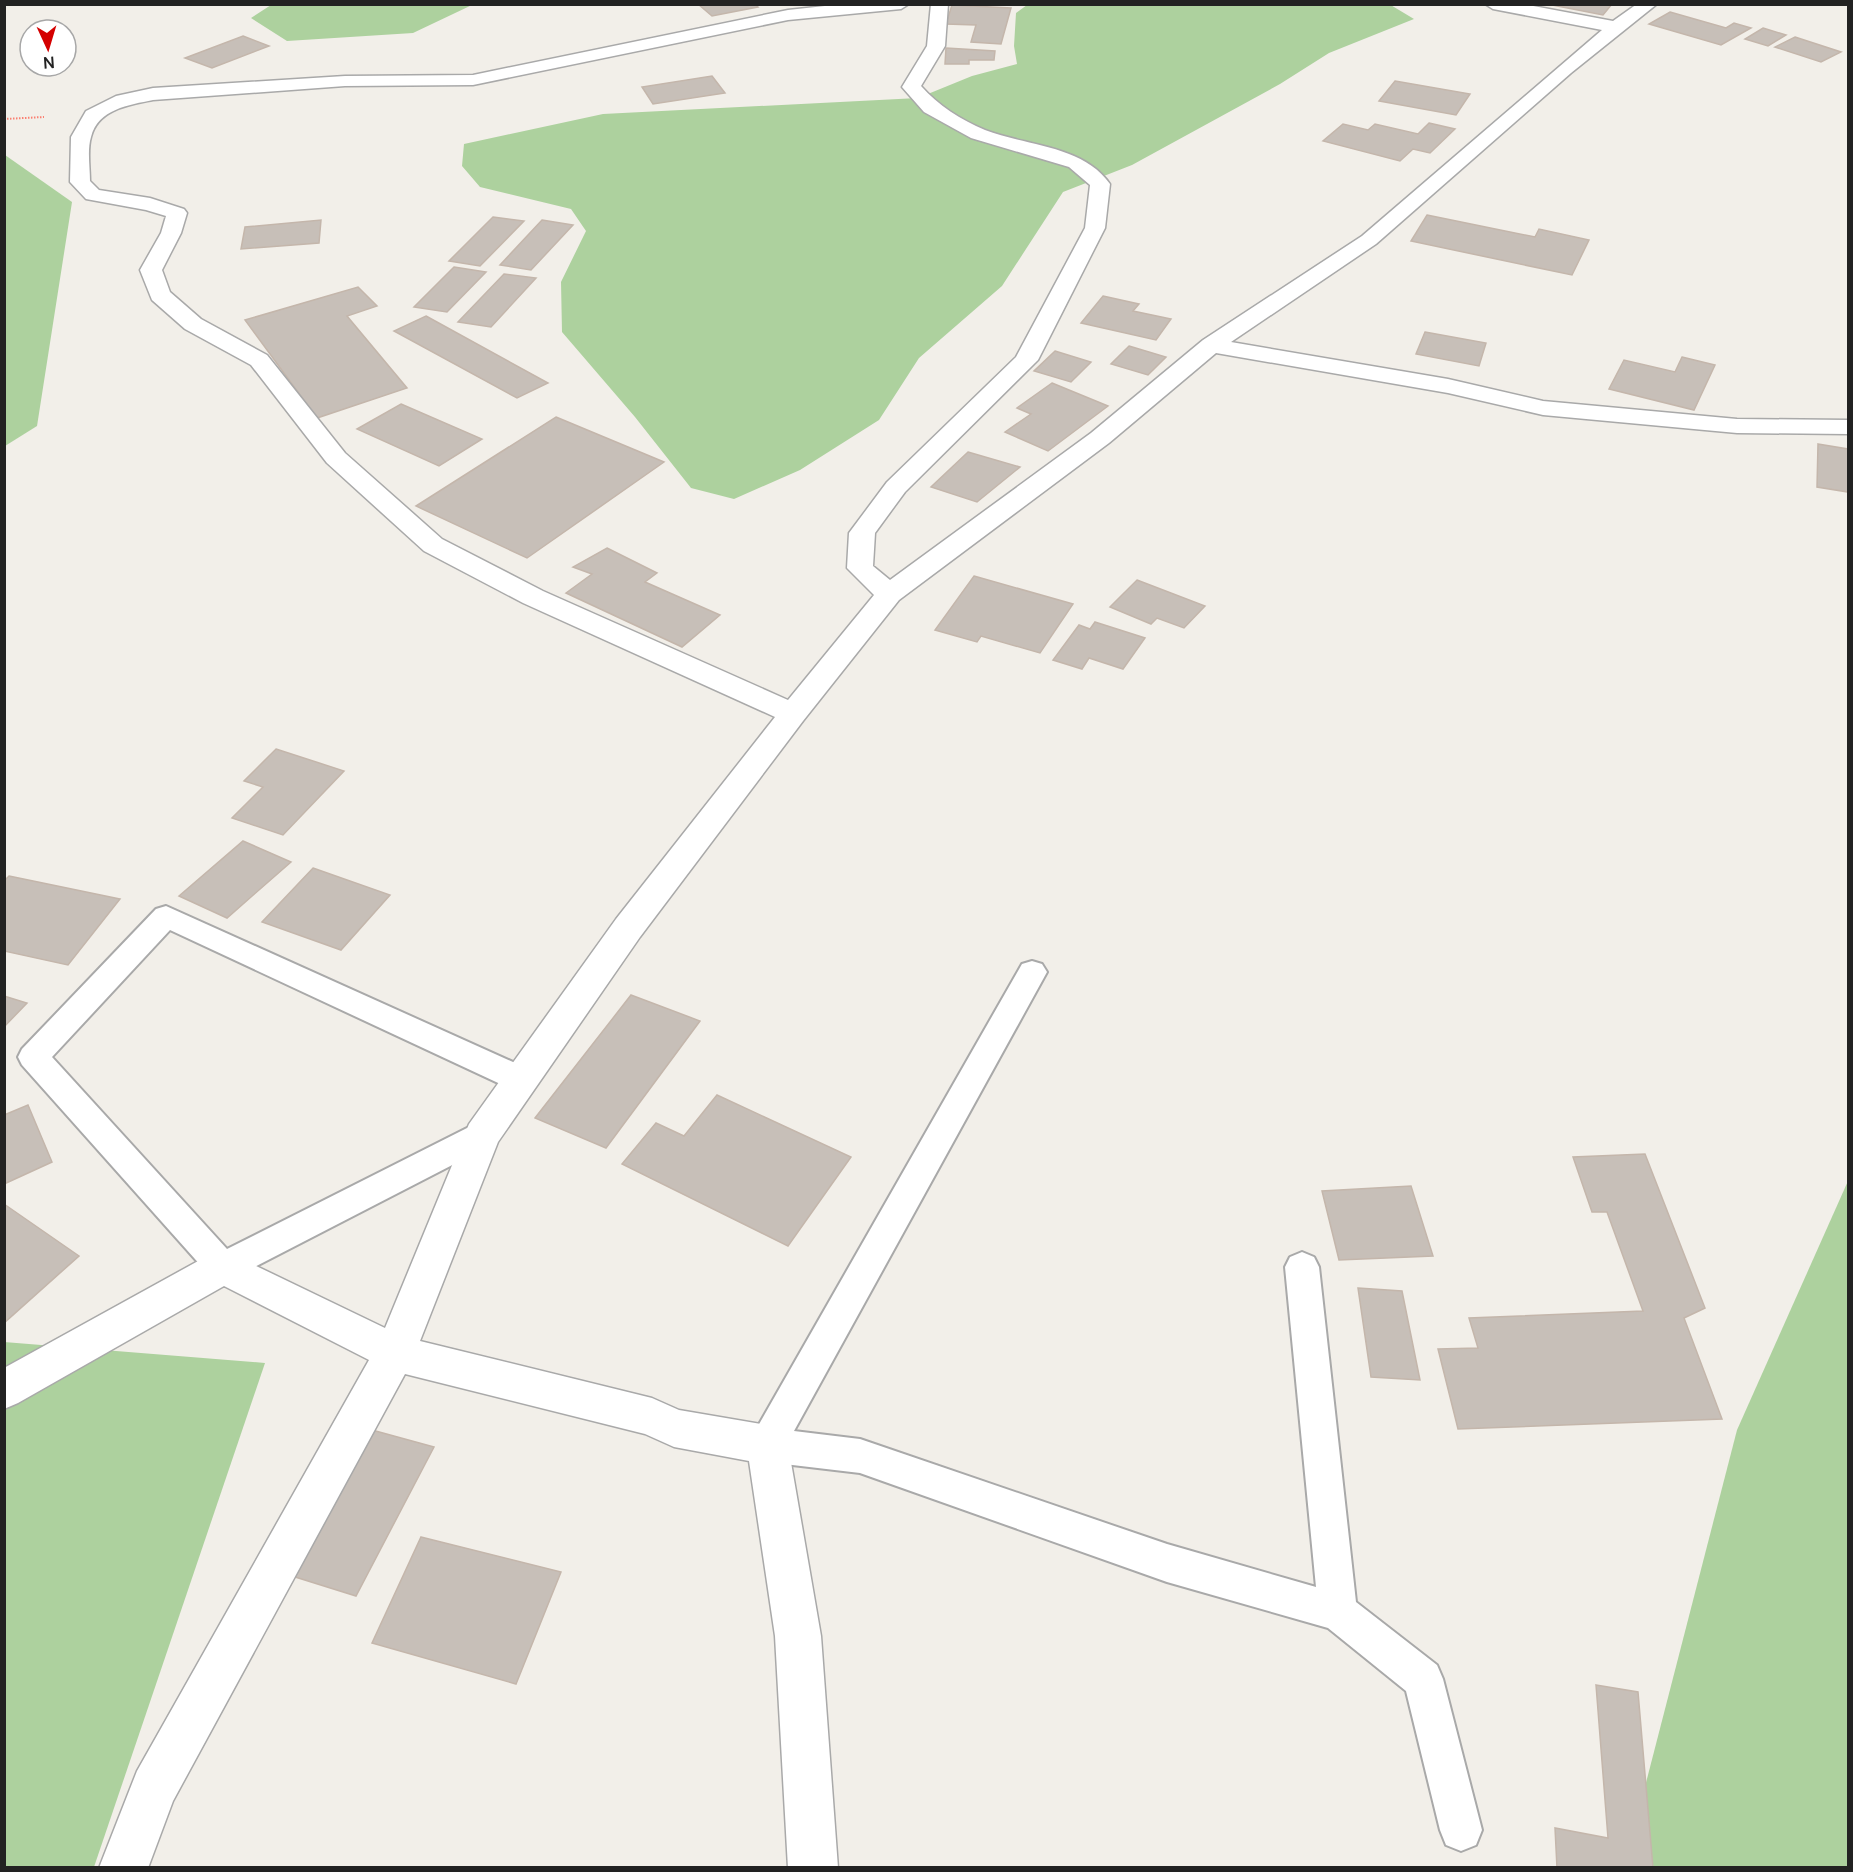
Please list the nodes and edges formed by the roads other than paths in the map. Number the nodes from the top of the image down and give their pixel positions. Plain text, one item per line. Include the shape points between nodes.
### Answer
1 (901, 4) edge
2 (940, 4) edge
3 (1493, 4) edge
4 (1649, 4) edge
5 (1616, 27) junction
6 (1211, 345) junction
7 (1848, 427) edge
8 (889, 594) junction
9 (793, 714) junction
10 (1032, 972) dead end
11 (522, 1080) junction
12 (482, 1135) junction
13 (223, 1267) junction
14 (1302, 1267) dead end
15 (395, 1353) junction
16 (4, 1390) edge
17 (767, 1445) junction
18 (1338, 1612) junction
19 (1461, 1830) dead end
20 (123, 1868) edge
21 (813, 1868) edge

1 - 9 street via 788,15 473,80 345,81 153,94 116,102 93,115 81,137 80,182 93,195 150,204 177,213 151,270 160,295 193,324 259,360 336,458 433,545 533,597
2 - 8 street via 936,46 911,87 931,108 978,134 1076,163 1100,184 1095,228 1026,360 897,487 862,533 860,568
3 - 5 street
4 - 5 street
5 - 6 street via 1369,240
6 - 7 street via 1389,375 1542,408 1737,426
6 - 8 street via 1100,438
8 - 9 street
9 - 11 street via 628,928
10 - 17 lane
11 - 12 street
11 - 13 lane via 166,916 33,1057
12 - 13 lane
12 - 15 street
13 - 15 street
13 - 16 street
14 - 18 lane
15 - 17 street via 652,1418 674,1428
15 - 20 street via 154,1788
17 - 18 lane via 860,1456 1167,1563
17 - 21 street via 798,1636
18 - 19 lane via 1423,1679

